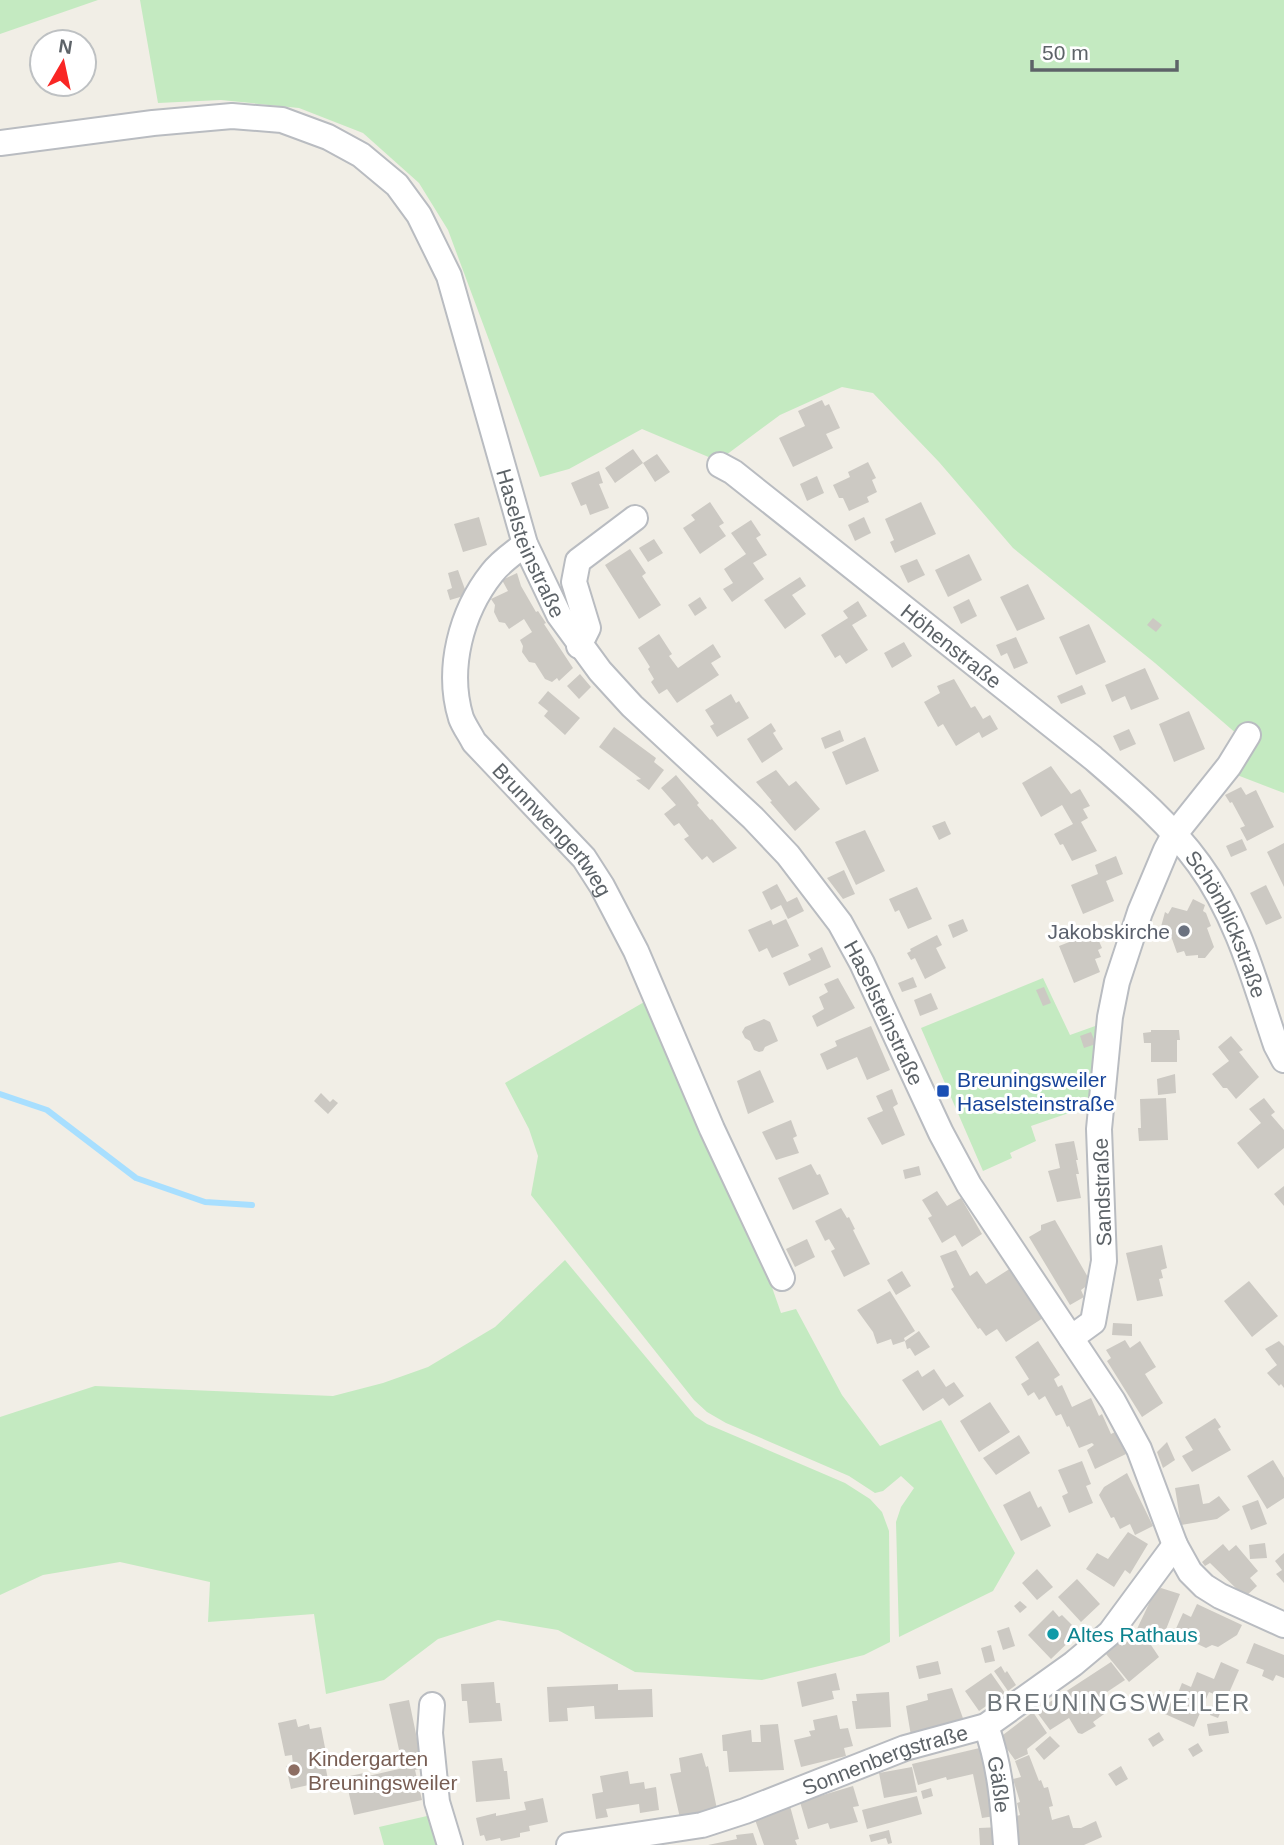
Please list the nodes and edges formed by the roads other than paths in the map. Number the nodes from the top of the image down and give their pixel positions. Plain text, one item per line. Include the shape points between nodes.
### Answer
1 (0, 143) edge
2 (720, 465) dead end
3 (635, 518) dead end
4 (525, 544) junction
5 (579, 646) junction
6 (1248, 735) dead end
7 (1174, 835) junction
8 (1284, 1060) edge
9 (782, 1278) dead end
10 (1072, 1338) junction
11 (1175, 1545) junction
12 (1284, 1625) edge
13 (432, 1705) dead end
14 (985, 1726) junction
15 (450, 1845) edge
16 (569, 1845) edge
17 (1006, 1845) edge

1 - 4 street, Haselsteinstraße via 232,116 282,120 361,155 397,186 419,215 449,276
2 - 7 street, Höhenstraße via 1093,758
3 - 5 street, Haselsteinstraße via 578,561 574,582 588,628
4 - 5 street, Haselsteinstraße via 553,605
4 - 9 street, Brunnwengertweg via 492,573 468,613 455,668 462,720 474,742 584,858 602,886 641,962
5 - 10 street, Haselsteinstraße via 632,706 788,855 840,923 968,1185
6 - 7 street, Sandstraße
7 - 8 street, Schönblickstraße via 1220,897 1240,938
7 - 10 street, Sandstraße via 1140,912 1117,982 1099,1129 1104,1261 1093,1322
10 - 11 street, Haselsteinstraße via 1139,1449
11 - 12 street, Haselsteinstraße via 1204,1586
11 - 14 street, Sonnenbergstraße via 1110,1633
13 - 15 street via 437,1802
14 - 16 street, Sonnenbergstraße via 905,1748 702,1825
14 - 17 street, Gäßle via 1003,1788

